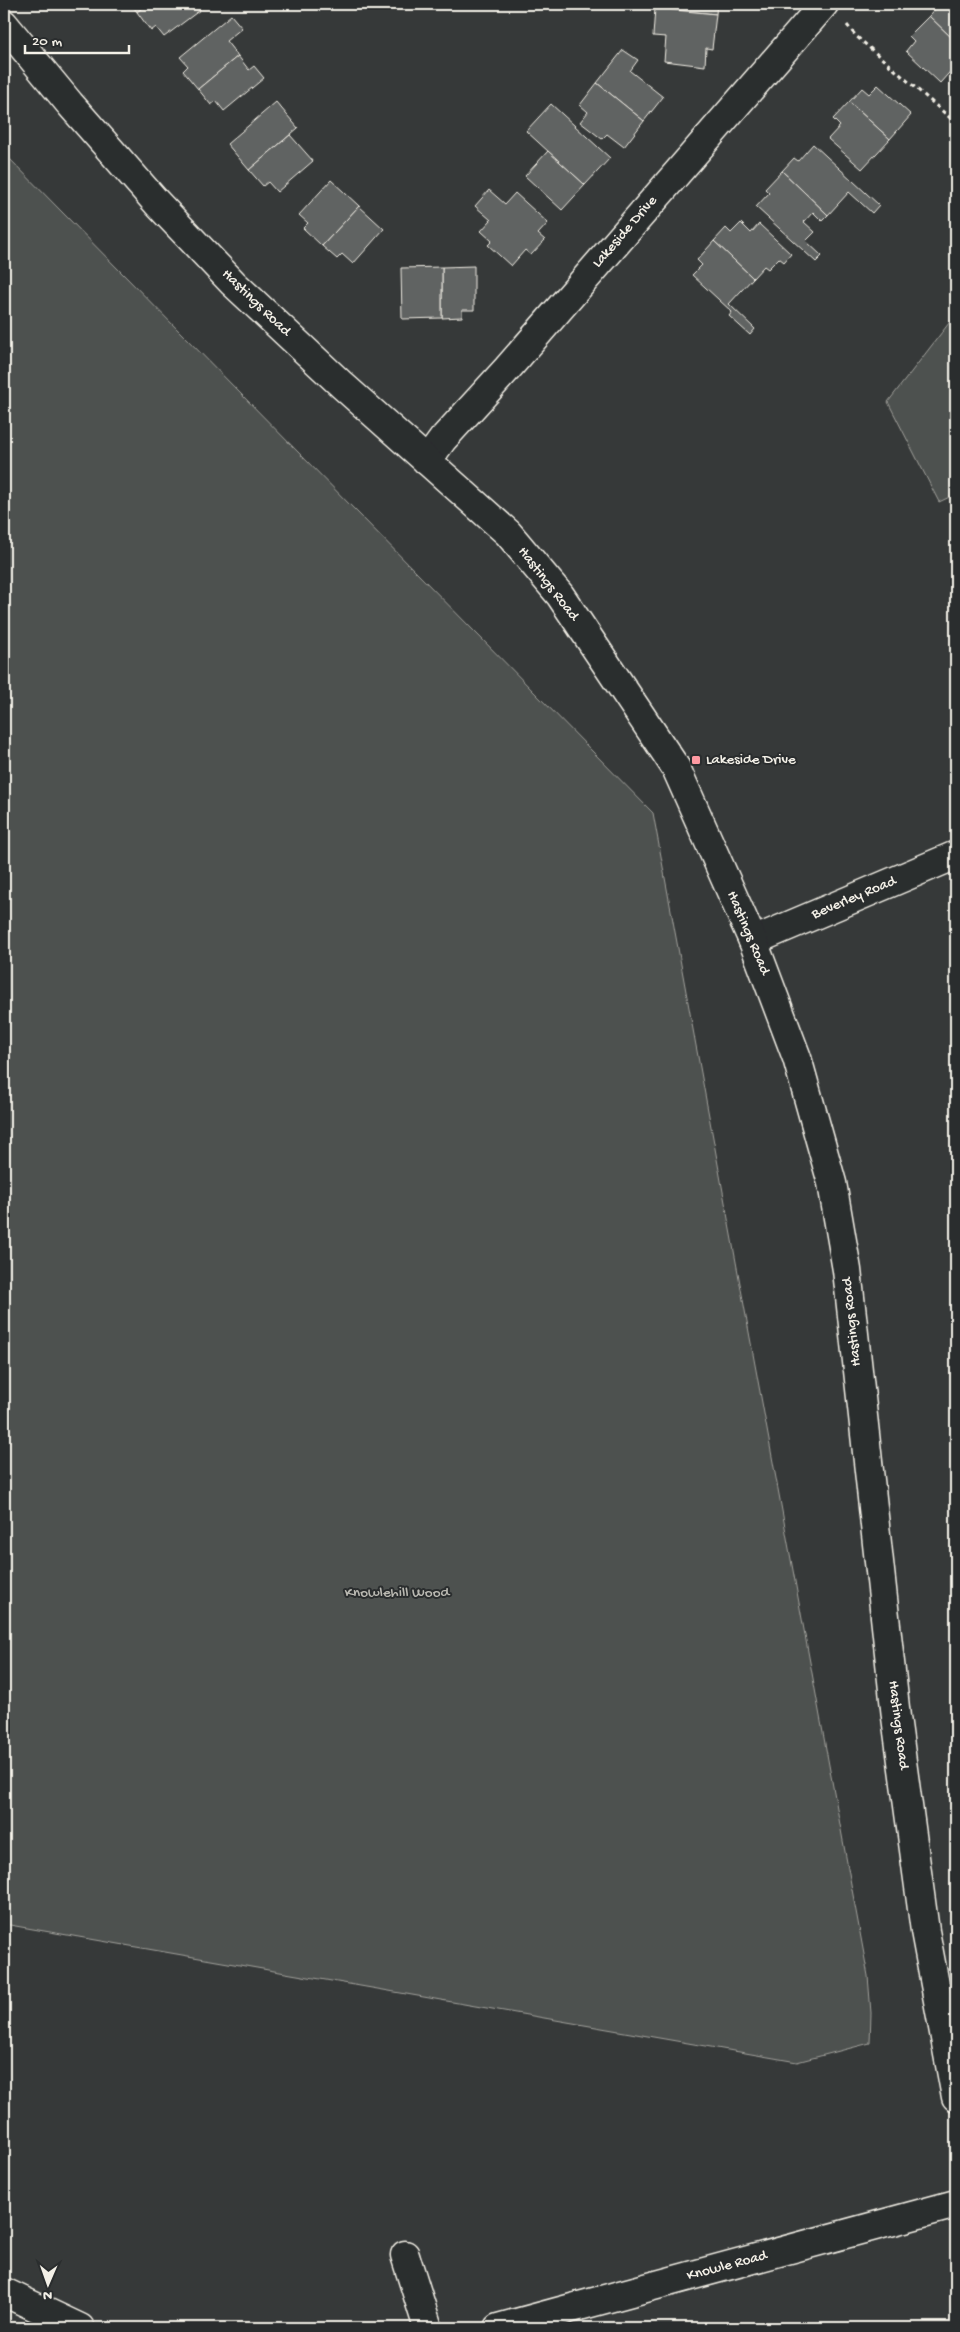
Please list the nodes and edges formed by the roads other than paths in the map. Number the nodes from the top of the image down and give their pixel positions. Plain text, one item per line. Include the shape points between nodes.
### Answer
1 (817, 7) edge
2 (4, 24) edge
3 (427, 461) junction
4 (956, 855) edge
5 (753, 941) junction
6 (956, 2097) edge
7 (956, 2204) edge
8 (405, 2255) dead end
9 (4, 2292) edge
10 (80, 2328) edge
11 (428, 2328) edge
12 (498, 2328) edge

1 - 3 main road, Lakeside Drive
2 - 3 main road, Hastings Road via 157,203 233,283
3 - 5 main road, Hastings Road via 508,533 560,595 676,768
4 - 5 main road, Beverley Road
5 - 6 main road, Hastings Road via 798,1058 832,1183 847,1270 896,1717 925,1931
7 - 12 main road, Knowle Road
8 - 11 main road
9 - 10 main road

